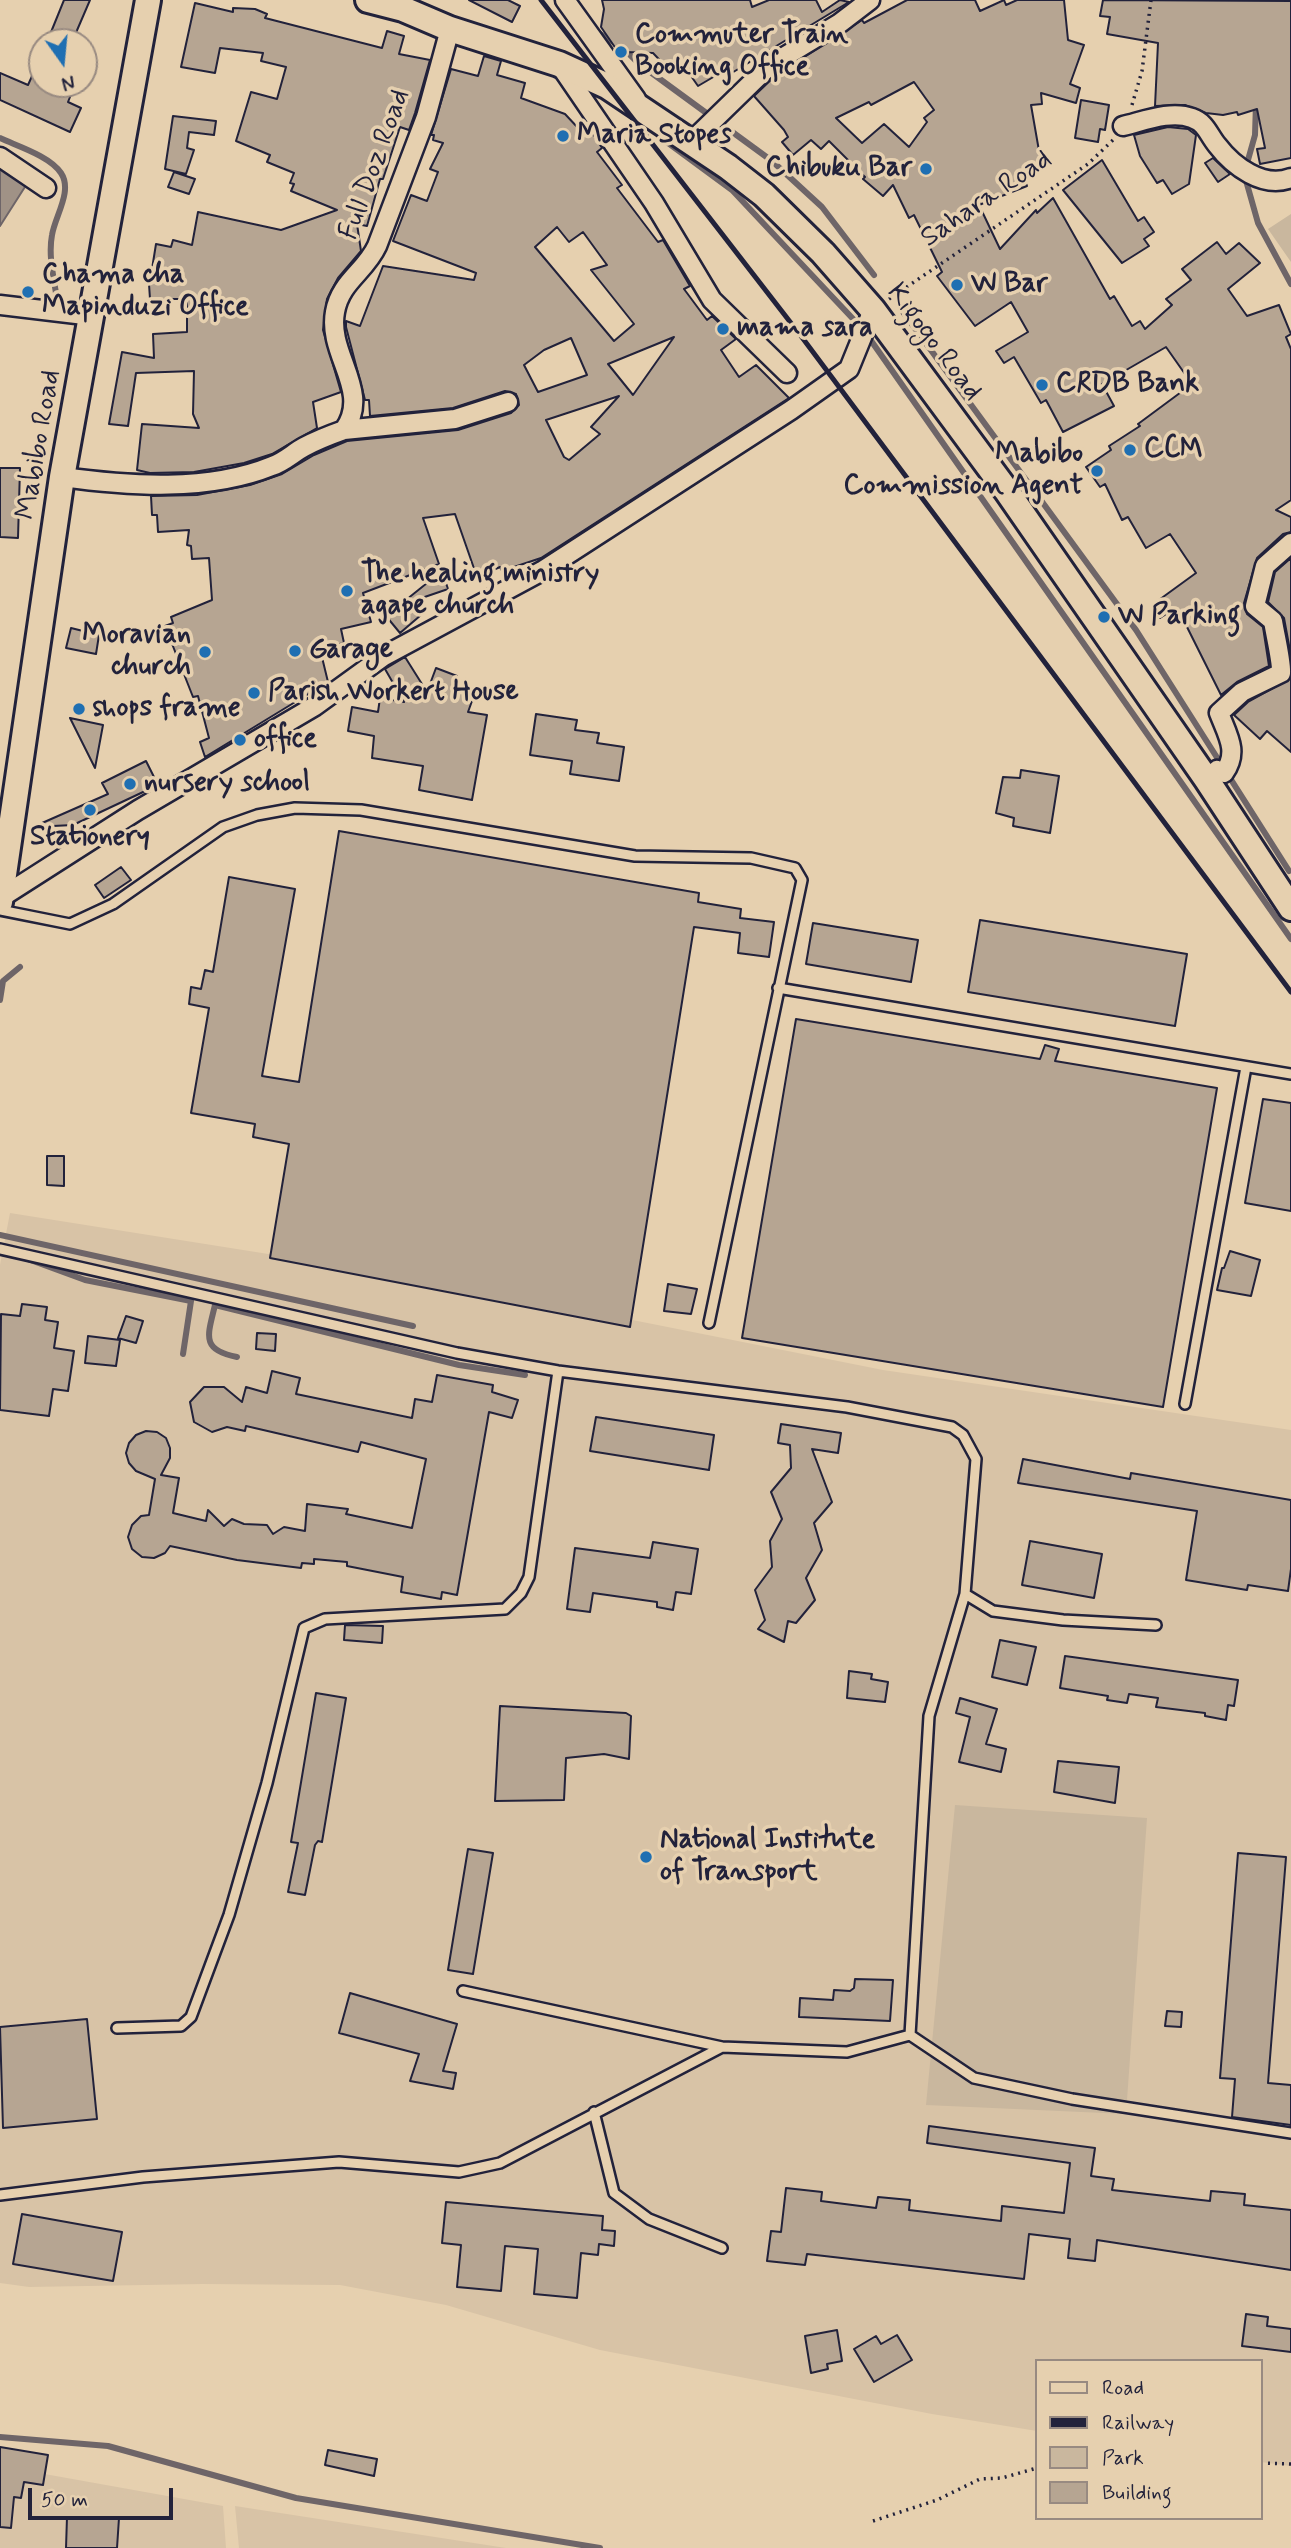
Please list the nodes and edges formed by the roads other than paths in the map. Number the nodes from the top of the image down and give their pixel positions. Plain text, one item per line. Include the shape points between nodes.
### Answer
1 (148, 0) edge
2 (368, 0) edge
3 (565, 0) edge
4 (870, 0) edge
5 (450, 29) junction
6 (559, 64) junction
7 (643, 109) junction
8 (1123, 126) road end
9 (691, 141) junction
10 (0, 157) edge
11 (1291, 178) edge
12 (46, 188) dead end
13 (0, 305) edge
14 (873, 310) junction
15 (93, 316) junction
16 (787, 373) dead end
17 (508, 402) dead end
18 (344, 430) junction
19 (62, 477) junction
20 (1291, 543) edge
21 (1207, 780) junction
22 (1, 903) edge
23 (1291, 908) edge
24 (778, 988) junction
25 (1246, 1066) junction
26 (1291, 1074) edge
27 (0, 1249) edge
28 (709, 1323) dead end
29 (558, 1371) junction
30 (1185, 1404) dead end
31 (965, 1594) junction
32 (1156, 1625) dead end
33 (463, 1991) dead end
34 (117, 2028) dead end
35 (910, 2035) junction
36 (722, 2047) junction
37 (594, 2112) junction
38 (1291, 2133) edge
39 (0, 2195) edge
40 (722, 2248) dead end

1 - 15 main road, Mabibo Road
2 - 5 main road, Kigogo Road
3 - 7 street
4 - 9 street via 769,66
5 - 6 main road, Kigogo Road
5 - 18 street, Full Doz Road via 426,117 377,246 339,296 334,323 338,351 356,405
6 - 7 main road, Kigogo Road
6 - 16 street via 654,203 712,300
7 - 9 main road, Kigogo Road
8 - 11 street via 1173,115 1191,117 1203,124 1246,173 1269,180
9 - 14 main road, Kigogo Road via 764,195
10 - 12 street
13 - 15 street
14 - 21 main road, Kigogo Road via 1006,490
14 - 22 street via 849,369 790,410 542,571 384,656 315,706 138,810
15 - 19 main road, Mabibo Road
17 - 18 street via 456,419
18 - 19 street via 273,466 214,480 162,484
19 - 22 main road, Mabibo Road
20 - 21 street via 1265,566 1255,606 1273,621 1281,673 1242,692 1219,713 1233,761 1224,773 1217,770
21 - 23 main road, Kigogo Road
22 - 24 lane via 70,924 113,904 223,827 295,808 361,810 635,856 751,858 794,868 802,880
24 - 25 lane
24 - 28 lane
25 - 26 lane
25 - 30 lane
27 - 29 lane via 457,1353
29 - 31 lane via 847,1407 952,1427 971,1446 976,1459
29 - 34 lane via 529,1577 521,1593 505,1609 335,1618 304,1629 233,1902 191,2017 181,2026
31 - 32 lane via 993,1611
31 - 35 lane via 929,1716
33 - 36 lane
35 - 36 lane via 847,2052
35 - 38 lane via 974,2078 1072,2099
36 - 37 lane
37 - 39 lane via 500,2163 459,2172 339,2162 143,2177
37 - 40 lane via 614,2193 649,2219

